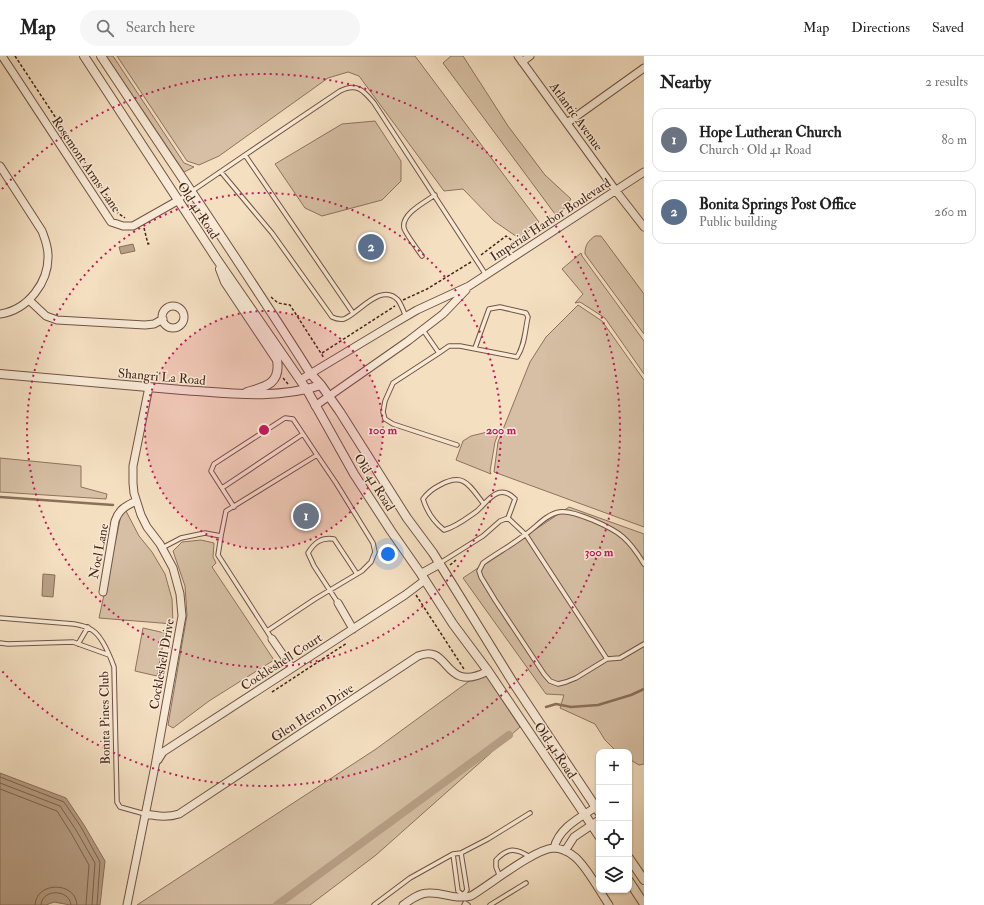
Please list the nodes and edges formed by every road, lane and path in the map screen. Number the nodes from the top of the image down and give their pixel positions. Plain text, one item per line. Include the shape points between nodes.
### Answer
1 (2, 56) edge
2 (15, 56) edge
3 (84, 56) edge
4 (101, 56) edge
5 (530, 56) edge
6 (520, 59) edge
7 (644, 68) edge
8 (567, 123) junction
9 (245, 155) junction
10 (0, 166) edge
11 (221, 172) junction
12 (644, 172) edge
13 (616, 191) junction
14 (191, 192) junction
15 (434, 196) junction
16 (179, 200) junction
17 (128, 219) dead end
18 (144, 226) dead end
19 (644, 227) edge
20 (151, 243) dead end
21 (519, 246) dead end
22 (481, 255) dead end
23 (422, 256) dead end
24 (216, 258) junction
25 (471, 262) dead end
26 (486, 276) junction
27 (469, 286) junction
28 (270, 296) dead end
29 (29, 300) junction
30 (403, 300) dead end
31 (397, 305) dead end
32 (353, 313) junction
33 (0, 314) edge
34 (406, 317) junction
35 (163, 319) dead end
36 (423, 330) junction
37 (475, 348) junction
38 (322, 353) junction
39 (439, 353) junction
40 (326, 361) dead end
41 (310, 373) junction
42 (0, 374) edge
43 (283, 378) dead end
44 (300, 380) junction
45 (288, 384) dead end
46 (321, 386) junction
47 (148, 387) junction
48 (307, 390) junction
49 (238, 394) junction
50 (329, 397) junction
51 (315, 406) junction
52 (303, 434) junction
53 (457, 445) dead end
54 (317, 455) junction
55 (222, 488) junction
56 (136, 501) junction
57 (483, 503) junction
58 (234, 507) junction
59 (508, 518) junction
60 (526, 535) junction
61 (221, 536) junction
62 (162, 548) junction
63 (439, 564) junction
64 (644, 564) edge
65 (357, 574) junction
66 (423, 577) junction
67 (330, 590) junction
68 (103, 592) dead end
69 (416, 595) dead end
70 (338, 603) joint
71 (0, 618) edge
72 (88, 627) junction
73 (353, 629) junction
74 (267, 631) junction
75 (272, 639) joint
76 (0, 643) edge
77 (78, 644) junction
78 (644, 644) edge
79 (109, 655) junction
80 (607, 659) junction
81 (292, 668) junction
82 (488, 671) junction
83 (470, 677) junction
84 (155, 766) junction
85 (596, 809) edge
86 (596, 810) edge
87 (530, 813) dead end
88 (145, 814) junction
89 (585, 814) junction
90 (598, 821) edge
91 (592, 825) junction
92 (596, 831) edge
93 (554, 848) junction
94 (565, 851) junction
95 (461, 853) junction
96 (453, 854) junction
97 (530, 857) junction
98 (632, 862) edge
99 (465, 874) junction
100 (456, 876) junction
101 (500, 877) junction
102 (644, 880) edge
103 (526, 883) dead end
104 (632, 886) edge
105 (465, 901) edge
106 (644, 904) edge
107 (127, 905) edge
108 (374, 905) edge
109 (403, 905) edge
110 (490, 905) edge
111 (609, 905) edge

1 - 16 street, Rosemont Arms Lane via 111,222 133,226
2 - 17 path via 118,213
3 - 16 street, Old 41 Road
4 - 14 street, Old 41 Road
5 - 6 street
6 - 8 street, Atlantic Avenue
7 - 8 street
8 - 13 street, Atlantic Avenue
9 - 11 lane
9 - 15 lane via 340,91 356,87 364,90 374,103
9 - 32 lane
10 - 29 street via 36,220 46,242 47,266 40,286
11 - 14 lane
11 - 32 lane via 272,233 332,317 338,320
12 - 13 street, Imperial Harbor Boulevard
13 - 19 street, Atlantic Avenue
13 - 26 street, Imperial Harbor Boulevard
14 - 16 lane
14 - 41 street, Old 41 Road
15 - 23 lane via 404,221 404,228
15 - 26 lane
16 - 24 street, Old 41 Road
18 - 20 path via 148,244
21 - 22 path via 506,236
24 - 44 street, Old 41 Road
24 - 49 street via 225,282 277,360 277,374 269,385
25 - 30 path via 427,289
26 - 27 street, Imperial Harbor Boulevard
27 - 34 street, Imperial Harbor Boulevard
27 - 36 street, Imperial Harbor Boulevard via 443,314
28 - 38 path via 278,302 290,305
29 - 33 street via 12,311
29 - 35 street via 46,316 57,320 145,325
31 - 38 path
32 - 34 lane via 382,294 398,300
34 - 41 street, Imperial Harbor Boulevard
36 - 39 lane
36 - 50 street, Imperial Harbor Boulevard
37 - 37 lane via 517,357 521,352 528,316 526,313 500,307 489,309
37 - 39 lane via 449,346
38 - 40 path
39 - 53 lane via 393,383 383,412 385,419 393,424
41 - 44 street, Imperial Harbor Boulevard
41 - 46 street, Old 41 Road
42 - 47 street, Shangri La Road
43 - 45 path
44 - 48 street, Old 41 Road
46 - 48 street, Shangri La Road
46 - 50 street, Old 41 Road
47 - 49 street, Shangri La Road
47 - 56 street, Cockleshell Drive via 132,475
48 - 49 street, Shangri La Road via 282,394
48 - 51 street, Old 41 Road
50 - 51 street, Imperial Harbor Boulevard
50 - 63 street, Old 41 Road
51 - 66 street, Old 41 Road via 354,474
52 - 54 lane
52 - 55 lane
52 - 55 lane via 294,419 285,418 214,464 212,471
54 - 58 lane
54 - 65 lane via 373,543 371,562
55 - 58 lane
56 - 62 street, Cockleshell Drive via 147,527
56 - 68 street, Noel Lane via 118,514
57 - 57 lane via 452,528 444,530 436,524 423,499 428,492 456,479 467,483
57 - 59 lane via 501,492 510,494 515,499
58 - 61 lane via 226,511
59 - 60 lane
59 - 63 lane
60 - 64 lane via 552,514 568,512 616,532 632,546
60 - 80 lane
60 - 80 lane via 483,563 479,571 480,577 495,600 550,681 558,684 576,678
61 - 62 lane via 206,533 181,538
61 - 74 lane via 218,555
62 - 84 street, Cockleshell Drive via 178,582 182,616
63 - 66 street
63 - 85 street, Old 41 Road
65 - 67 lane
65 - 67 lane via 334,539 326,538 314,544 308,553
66 - 73 street, Cockleshell Court via 405,595
66 - 82 street, Old 41 Road via 453,624
67 - 70 lane
67 - 74 lane
69 - 83 path
70 - 73 street
71 - 72 lane
72 - 77 lane
72 - 79 lane, Bonita Pines Club via 100,639
73 - 81 street, Cockleshell Court
74 - 75 lane
75 - 81 street
76 - 77 lane
77 - 79 lane
78 - 80 lane via 620,658
79 - 88 lane, Bonita Pines Club via 114,667 117,802 120,807
81 - 84 street, Cockleshell Court via 163,752
82 - 83 street
82 - 89 street, Old 41 Road
83 - 88 street, Glen Heron Drive via 461,678 454,674 441,658 432,654 418,656 179,814
84 - 88 street, Cockleshell Drive
86 - 89 street
87 - 95 lane
88 - 107 street, Cockleshell Drive
89 - 91 street, Old 41 Road
89 - 93 street via 563,831
90 - 91 street
91 - 92 street, Old 41 Road
91 - 94 street via 574,837
93 - 94 street
93 - 97 street
94 - 111 street via 582,865
95 - 96 lane
95 - 99 lane
96 - 100 lane
96 - 108 lane via 410,878
97 - 101 street
97 - 101 lane via 521,851 511,850 502,854 496,860
98 - 102 street
99 - 100 lane
99 - 105 lane
100 - 105 lane via 458,891
101 - 105 street
103 - 110 lane
104 - 106 street
105 - 109 street via 427,893

